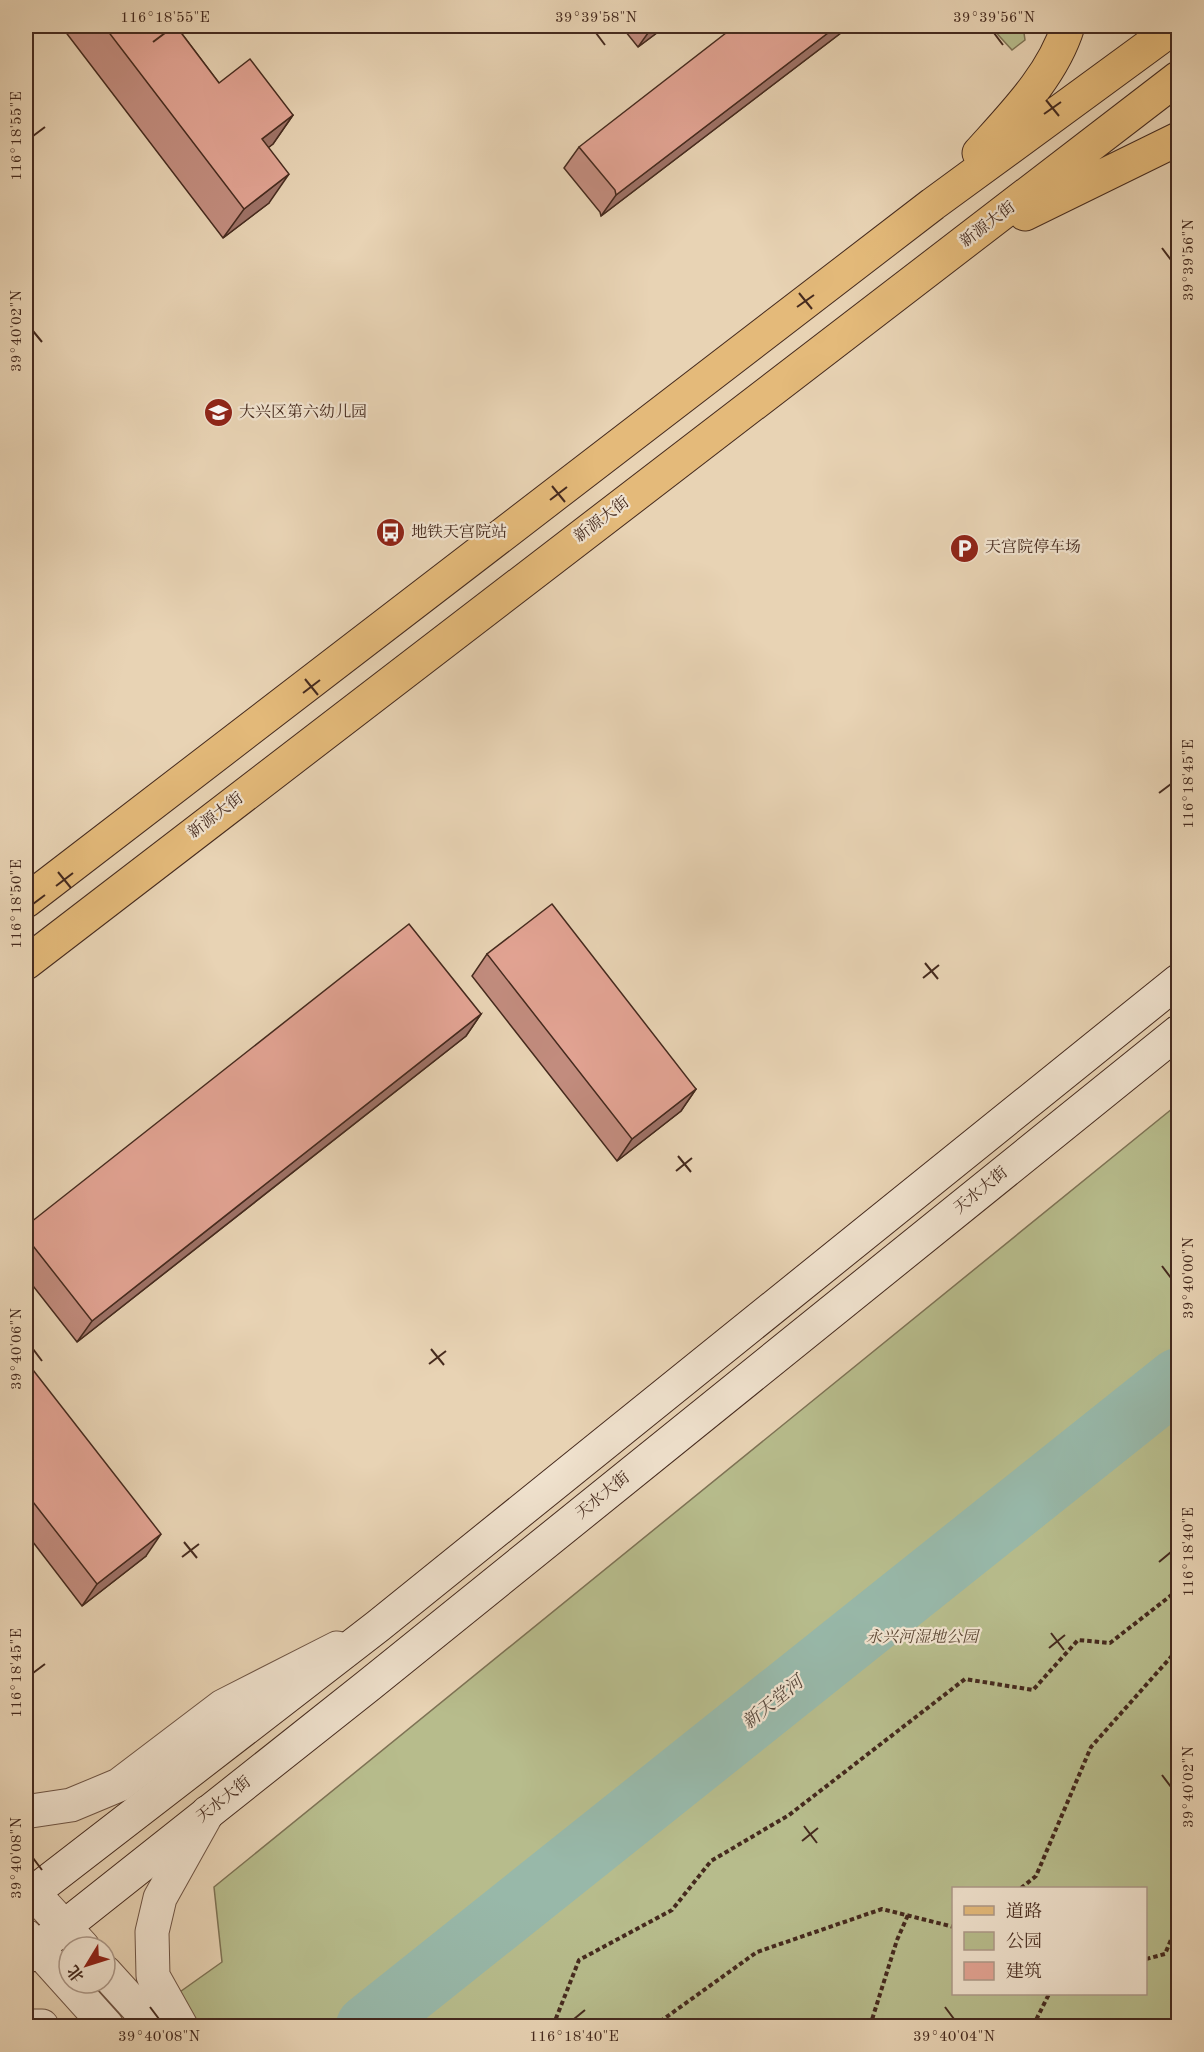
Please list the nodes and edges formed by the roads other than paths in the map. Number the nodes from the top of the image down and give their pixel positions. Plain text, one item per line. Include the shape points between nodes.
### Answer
1 (1068, 26) edge
2 (1176, 26) edge
3 (1179, 78) edge
4 (1179, 139) edge
5 (933, 204) junction
6 (961, 245) junction
7 (26, 901) edge
8 (26, 963) edge
9 (1179, 981) edge
10 (1179, 1032) edge
11 (378, 1626) junction
12 (26, 1810) edge
13 (208, 1812) junction
14 (28, 1892) edge
15 (72, 1935) edge
16 (74, 1935) edge
17 (57, 1940) edge
18 (29, 1947) edge
19 (117, 1982) edge
20 (164, 2021) edge
21 (26, 2026) edge
22 (42, 2026) edge
23 (107, 2026) edge

1 - 5 main road via 1062,46 1023,105
2 - 5 main road
3 - 6 main road, 新源大街
4 - 6 main road
5 - 7 main road
6 - 8 main road, 新源大街
9 - 11 main road
10 - 13 main road, 天水大街
11 - 12 main road via 223,1706 119,1785 71,1805
11 - 14 main road
13 - 16 main road, 天水大街
13 - 20 main road via 160,1898 152,1932 153,1976
14 - 15 main road
17 - 18 main road, 天水大街
18 - 23 main road
19 - 20 main road
21 - 22 main road

